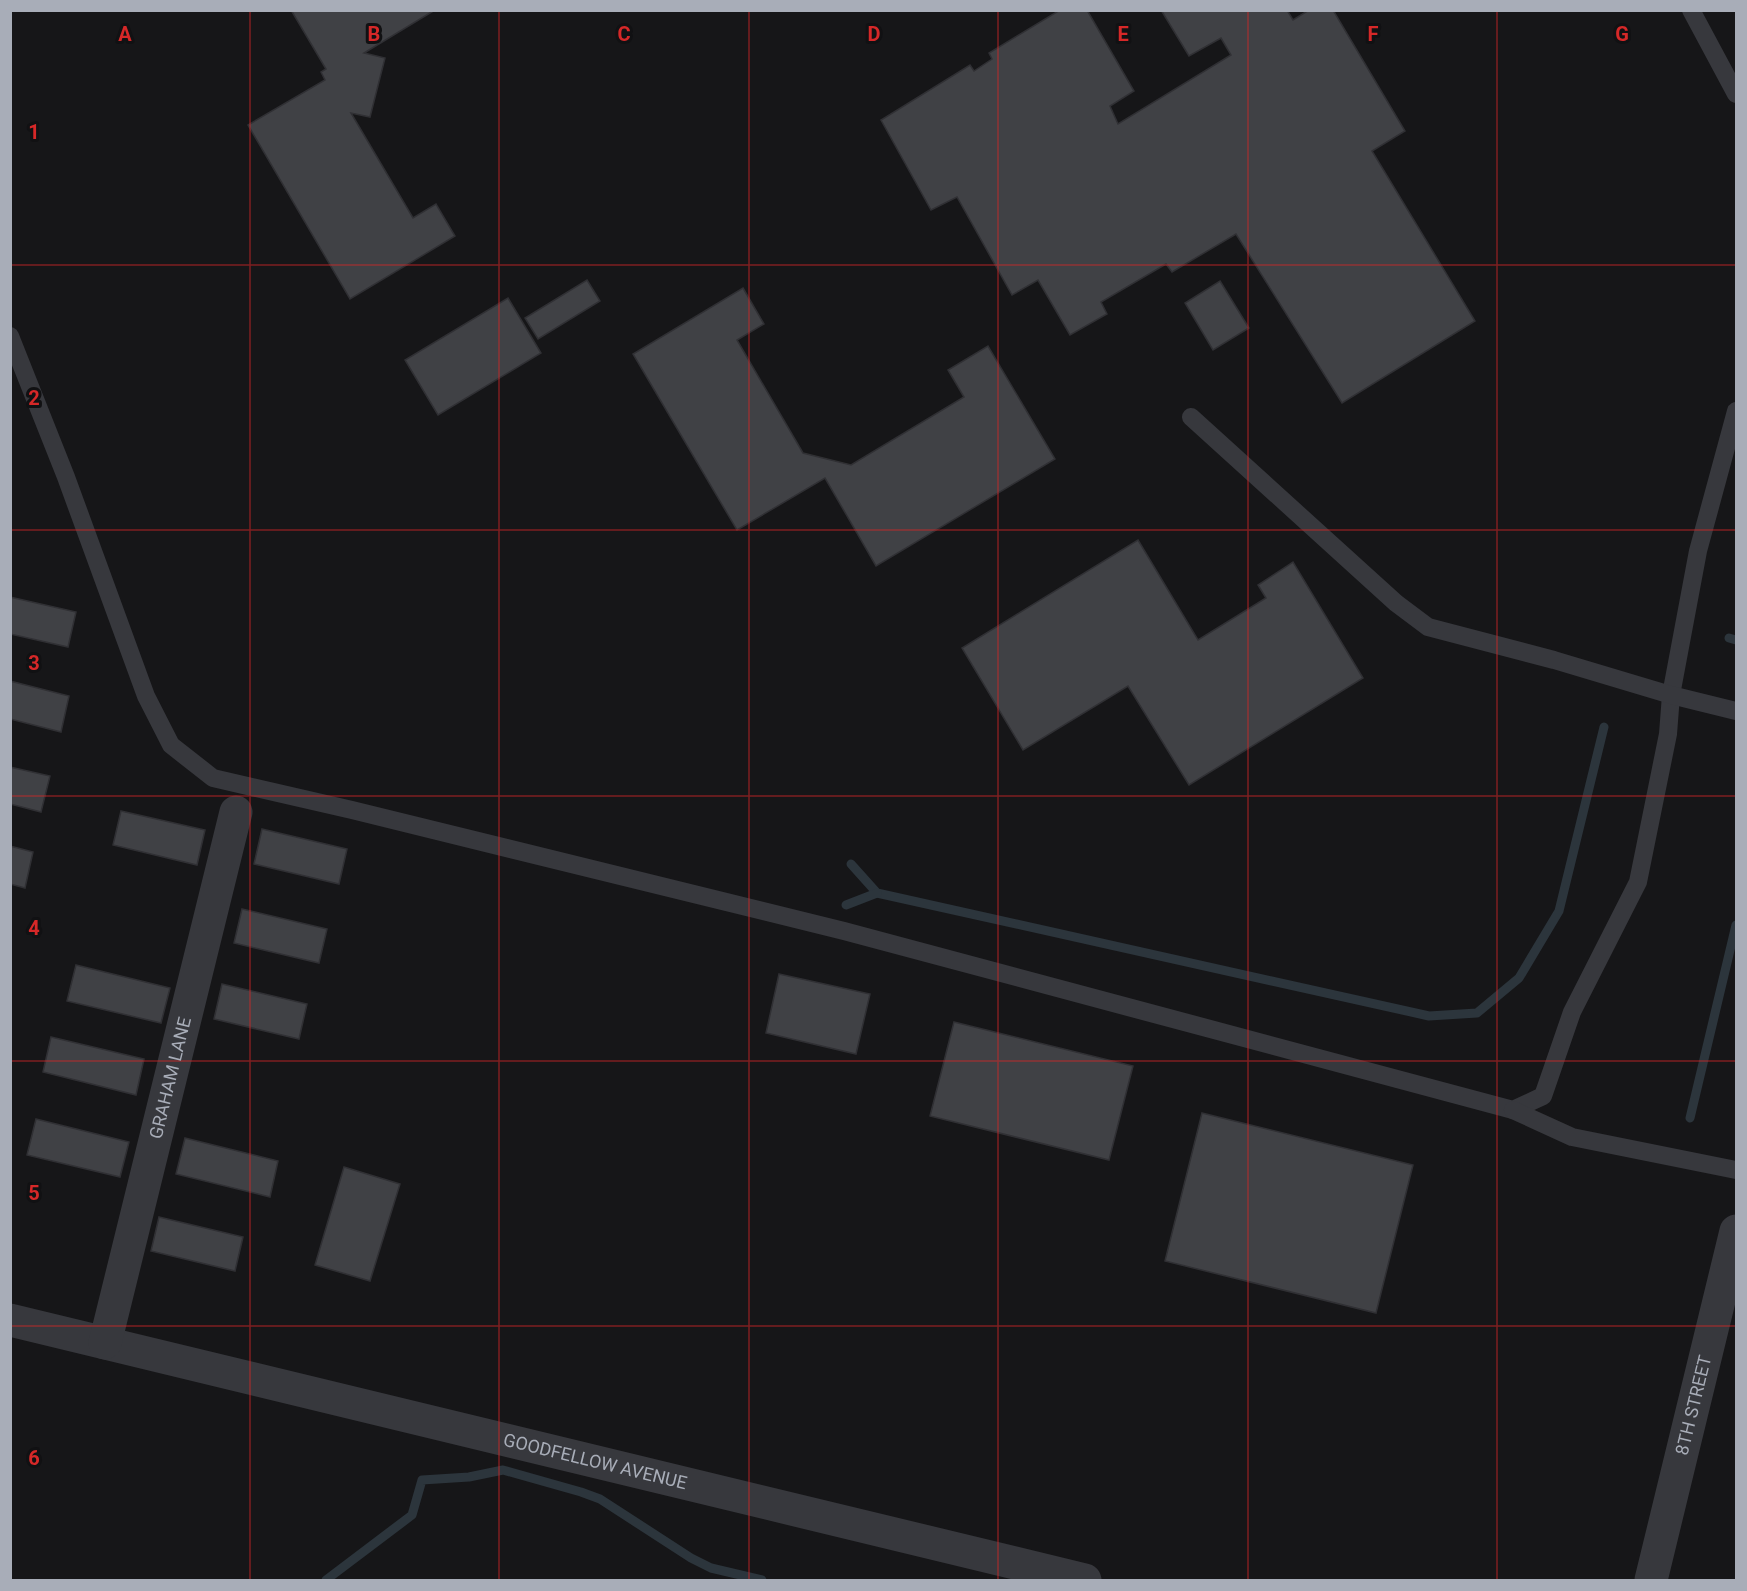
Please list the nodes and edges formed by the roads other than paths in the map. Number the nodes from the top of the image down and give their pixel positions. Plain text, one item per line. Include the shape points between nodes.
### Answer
1 (1691, 10) edge
2 (1737, 94) edge
3 (10, 336) edge
4 (1737, 411) edge
5 (1191, 417) dead end
6 (1671, 695) junction
7 (1737, 711) edge
8 (236, 812) dead end
9 (1513, 1110) junction
10 (1737, 1170) edge
11 (1737, 1231) edge
12 (10, 1320) edge
13 (105, 1343) junction
14 (1085, 1581) edge
15 (1651, 1581) edge

1 - 2 lane
3 - 9 lane via 146,696 171,745 213,778 844,931
4 - 6 lane via 1698,550
5 - 6 lane via 1396,603 1428,627
6 - 7 lane
6 - 9 lane via 1668,734 1638,882 1572,1012 1543,1096
8 - 13 street, GRAHAM LANE
9 - 10 lane via 1572,1137
11 - 15 street, 8TH STREET
12 - 13 street, GOODFELLOW AVENUE
13 - 14 street, GOODFELLOW AVENUE

